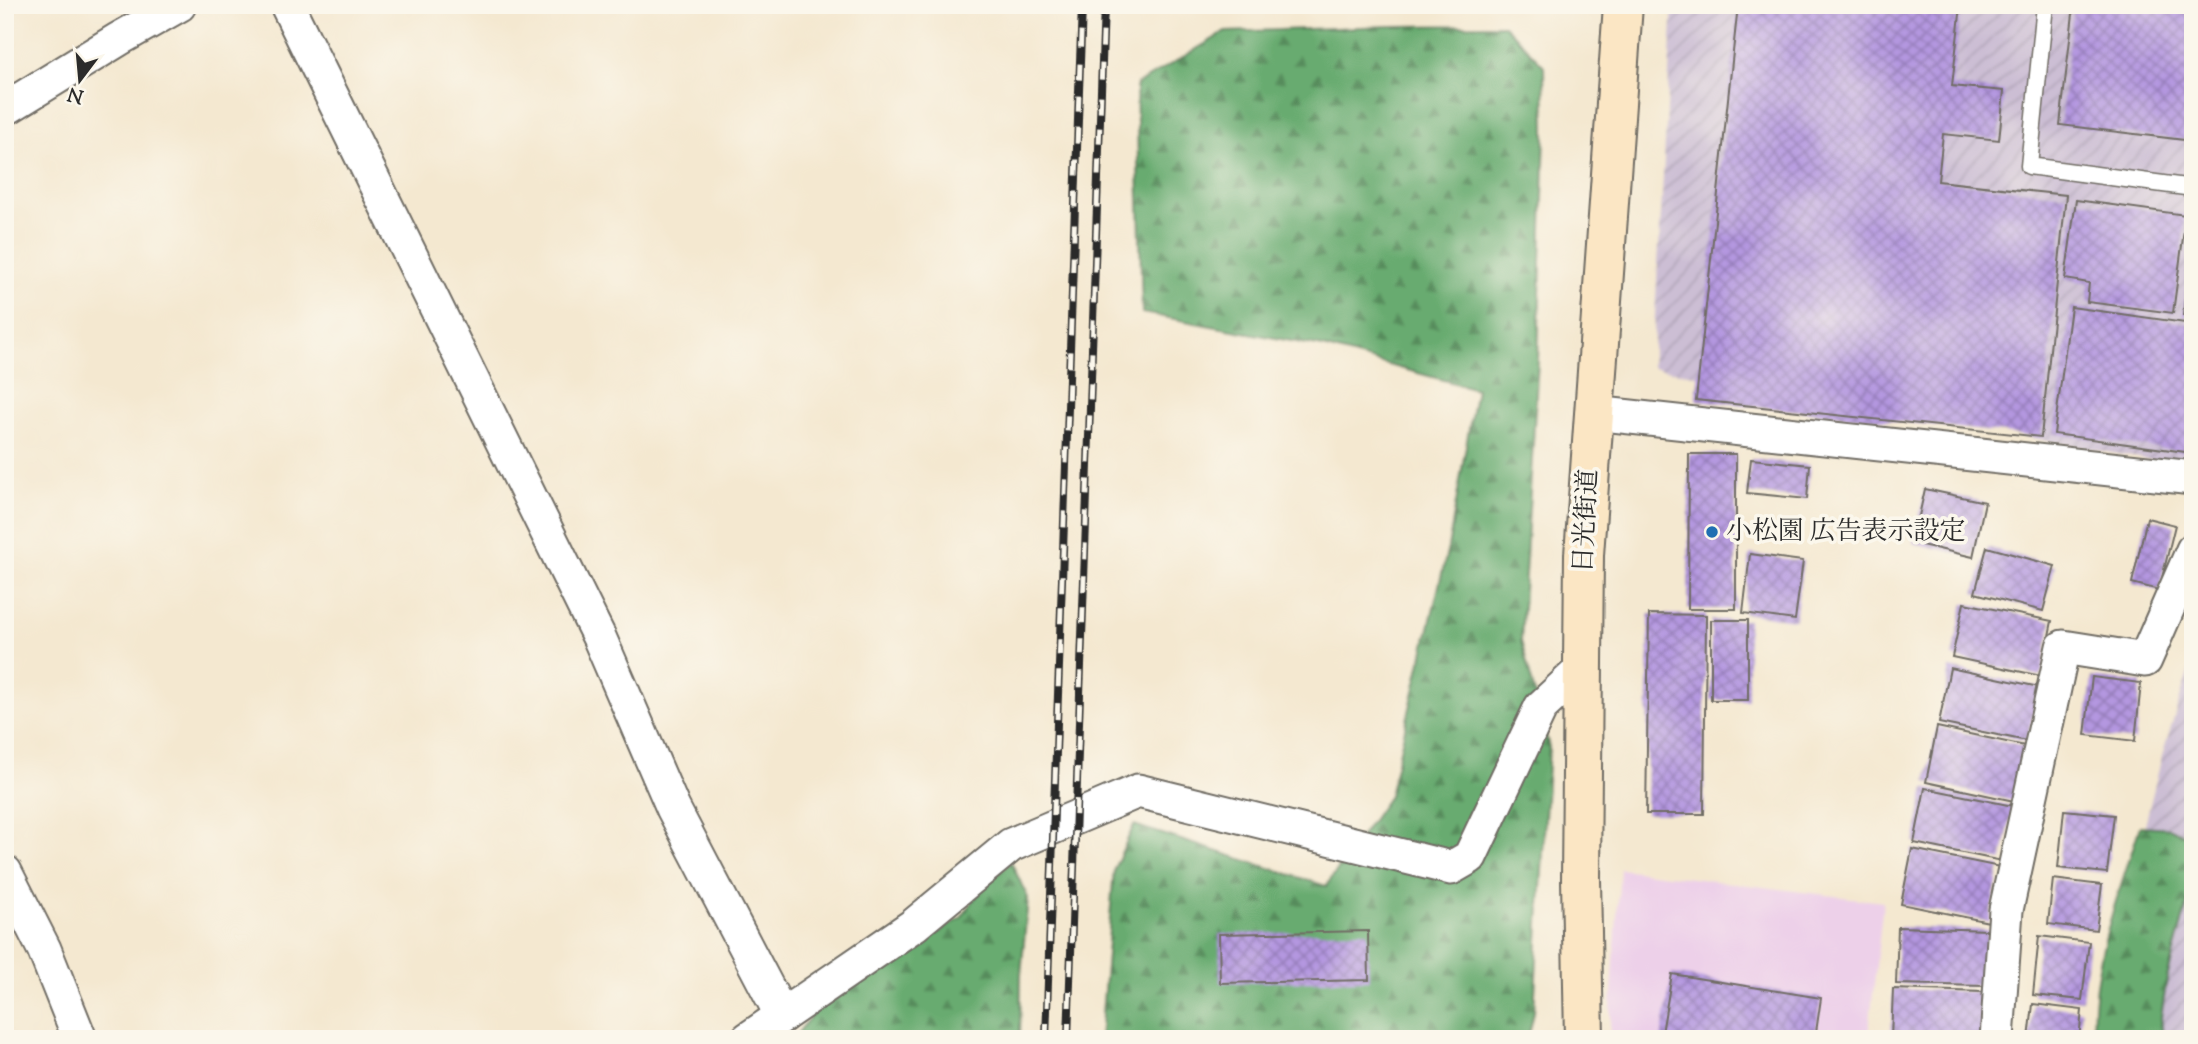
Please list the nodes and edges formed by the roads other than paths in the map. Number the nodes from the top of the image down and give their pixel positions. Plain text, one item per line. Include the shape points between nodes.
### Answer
1 (179, 5) edge
2 (287, 5) edge
3 (1623, 5) edge
4 (2045, 5) edge
5 (5, 109) edge
6 (2193, 188) edge
7 (1594, 413) junction
8 (2193, 478) edge
9 (2193, 550) edge
10 (1583, 668) junction
11 (5, 872) edge
12 (782, 1016) junction
13 (80, 1039) edge
14 (748, 1039) edge
15 (1584, 1039) edge
16 (1997, 1039) edge

1 - 5 street
2 - 12 street via 599,637 673,808
3 - 7 main road, 日光街道
4 - 6 lane via 2029,166
7 - 8 street
7 - 10 main road, 日光街道 via 1584,555
9 - 16 street via 2145,660 2063,647 2006,910
10 - 12 street via 1541,707 1471,857 1451,868 1138,791 1012,845 914,925
10 - 15 main road, 日光街道
11 - 13 street via 44,949
12 - 14 street

